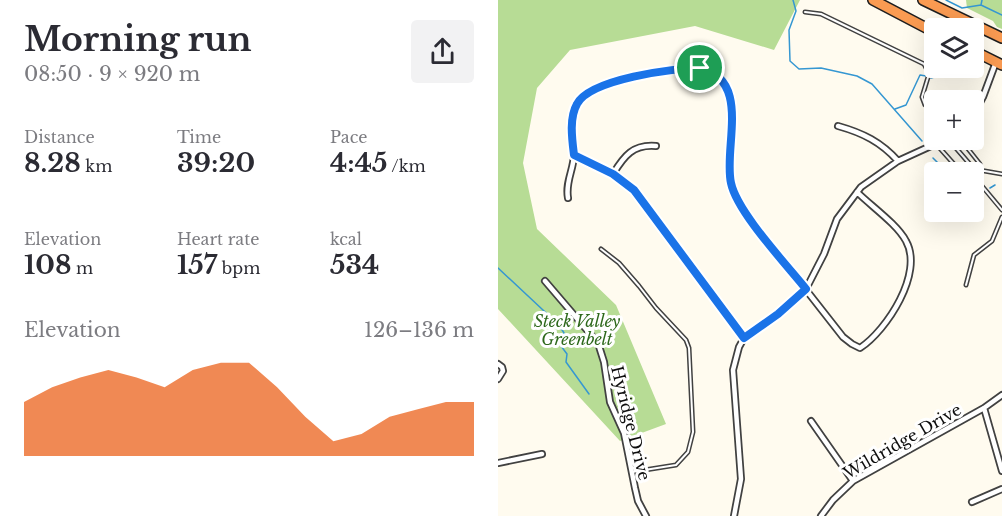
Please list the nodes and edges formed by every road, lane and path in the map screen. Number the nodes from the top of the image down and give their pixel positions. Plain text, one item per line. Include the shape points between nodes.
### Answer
1 (873, 0) edge
2 (923, 0) edge
3 (805, 12) dead end
4 (924, 27) edge
5 (1002, 38) edge
6 (984, 56) edge
7 (999, 63) edge
8 (924, 90) edge
9 (984, 95) edge
10 (838, 126) dead end
11 (656, 146) dead end
12 (924, 149) edge
13 (942, 150) edge
14 (958, 150) edge
15 (969, 150) edge
16 (574, 155) junction
17 (898, 161) junction
18 (952, 162) edge
19 (968, 162) edge
20 (978, 162) edge
21 (984, 171) edge
22 (613, 174) junction
23 (1002, 174) edge
24 (984, 189) edge
25 (856, 192) junction
26 (568, 198) dead end
27 (1002, 210) edge
28 (1002, 217) edge
29 (601, 249) dead end
30 (545, 281) dead end
31 (966, 285) dead end
32 (806, 289) junction
33 (744, 338) junction
34 (498, 364) edge
35 (498, 379) edge
36 (1002, 395) edge
37 (984, 408) junction
38 (811, 422) dead end
39 (542, 454) dead end
40 (498, 463) edge
41 (1002, 471) edge
42 (632, 472) junction
43 (853, 481) junction
44 (1002, 489) edge
45 (972, 502) dead end
46 (646, 516) edge
47 (734, 516) edge
48 (820, 516) edge

1 - 4 highway
2 - 5 highway
3 - 8 lane via 821,14 924,64 929,74
6 - 7 highway
7 - 9 street
10 - 17 street via 878,141
11 - 22 street via 631,151
12 - 17 street
13 - 18 lane
14 - 19 lane
15 - 20 lane
16 - 22 street
16 - 26 street
16 - 32 street via 573,119 576,105 587,94 648,73 700,68 717,75 724,82 731,104 730,172 734,193
17 - 25 street
21 - 23 lane
22 - 33 street via 644,202
24 - 27 lane
25 - 32 street via 837,219
25 - 32 street via 905,238 909,247 910,271 900,300 873,339 860,348 843,337
28 - 31 lane via 992,241 974,255
29 - 42 lane via 619,263 689,348 693,432 688,452 676,465
30 - 42 street, Hyridge Drive via 598,343 607,390 624,433
32 - 33 street
33 - 47 street via 734,370 741,479
34 - 35 street via 503,371
36 - 37 street, Wildridge Drive
37 - 41 street
37 - 43 street, Wildridge Drive
38 - 43 street
39 - 40 street
42 - 46 street, Hyridge Drive via 638,501
43 - 48 street, Wildridge Drive
44 - 45 street

